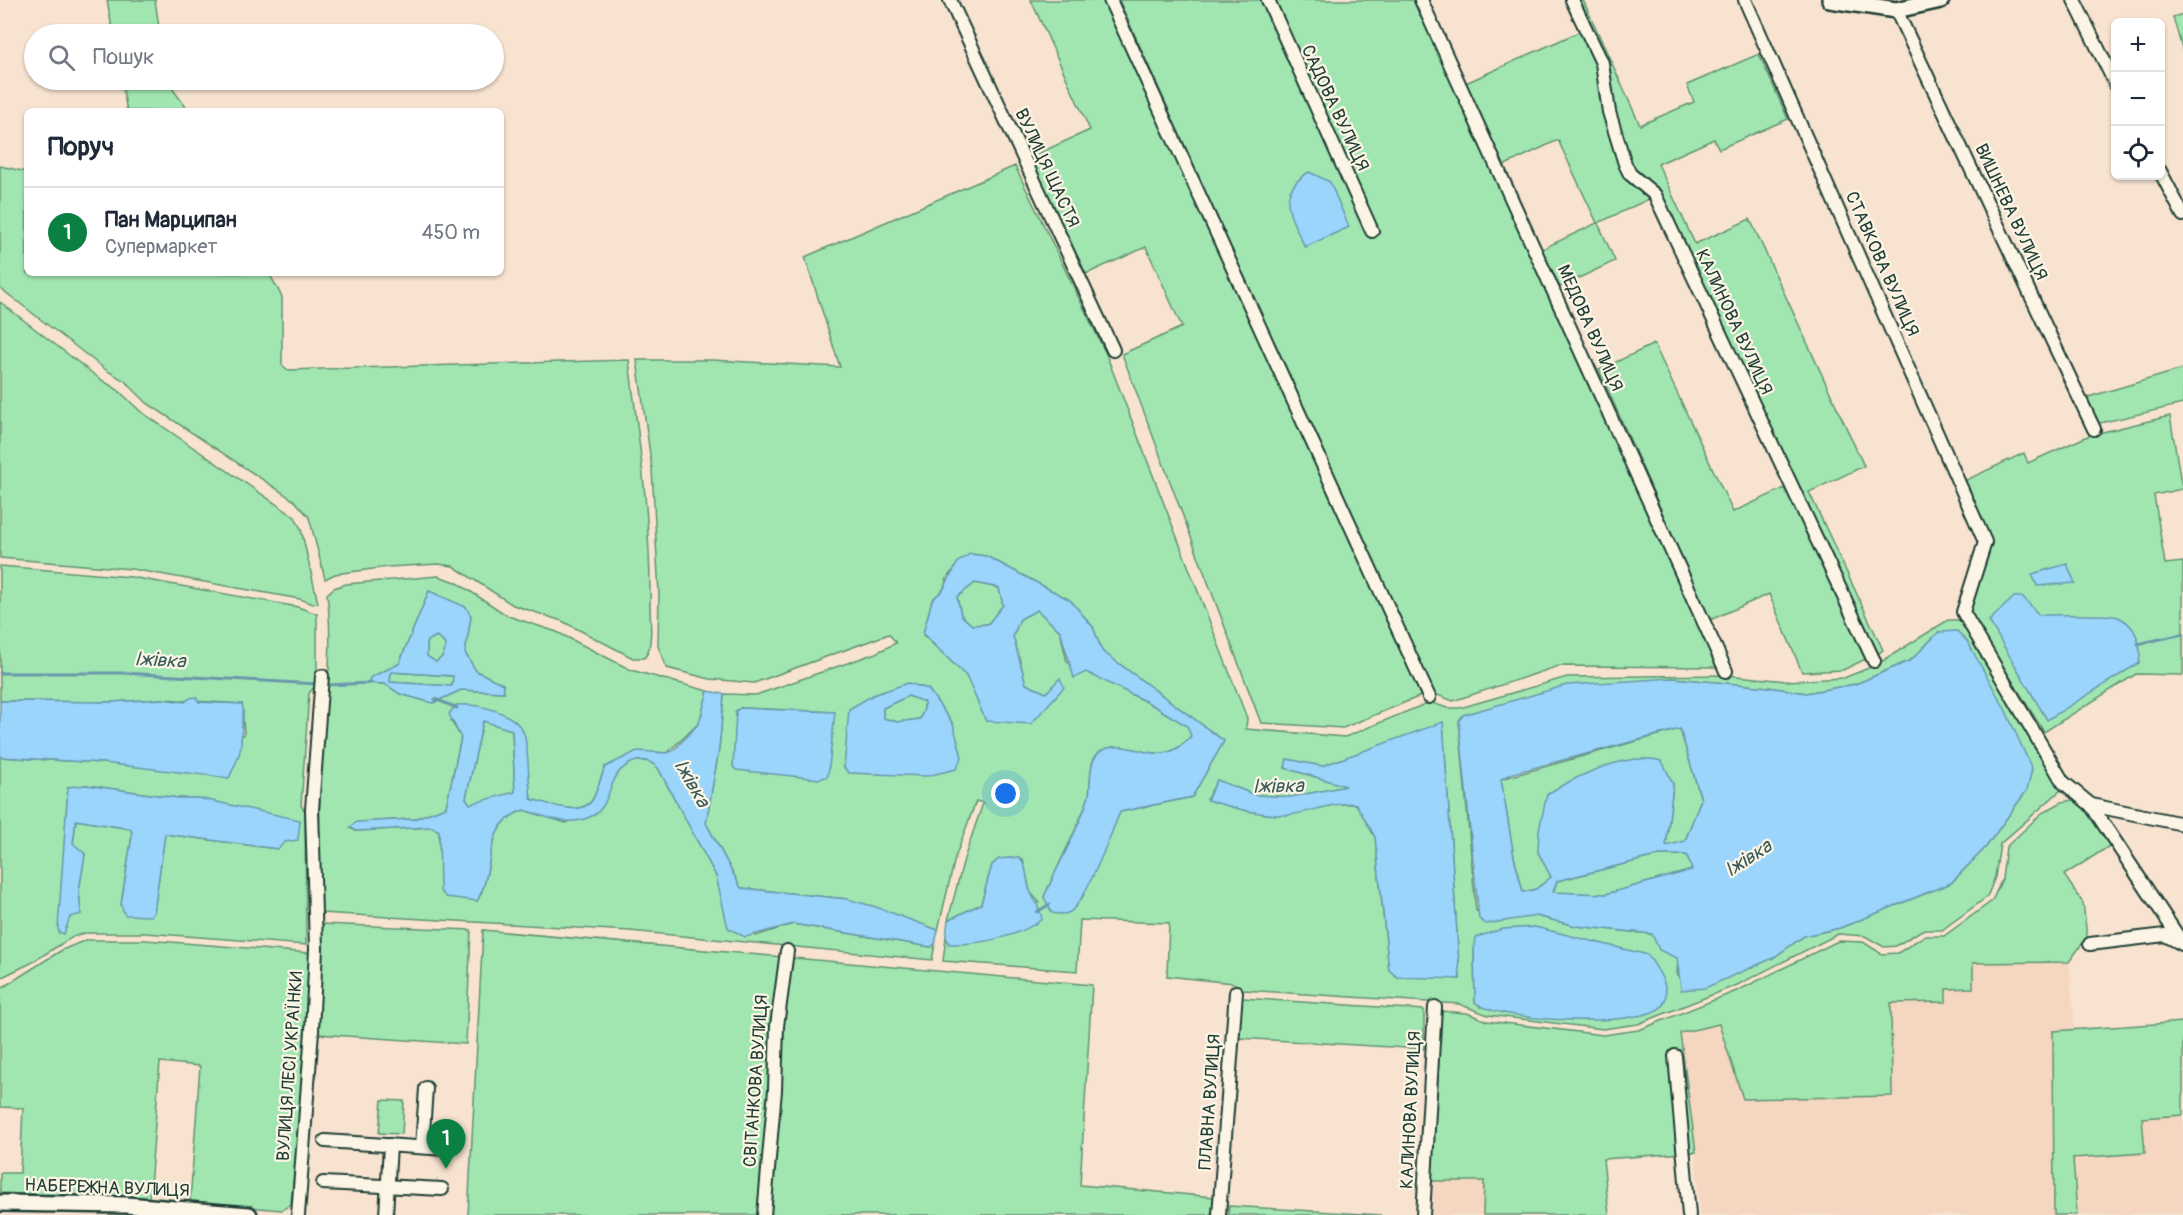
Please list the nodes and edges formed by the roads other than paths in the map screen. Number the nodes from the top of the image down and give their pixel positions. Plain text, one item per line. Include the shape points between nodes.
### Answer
1 (950, 0) edge
2 (1110, 0) edge
3 (1268, 0) edge
4 (1421, 0) edge
5 (1572, 0) edge
6 (1745, 0) edge
7 (1830, 0) edge
8 (1941, 0) edge
9 (2074, 0) edge
10 (1896, 10) junction
11 (2111, 77) edge
12 (2165, 180) edge
13 (2183, 215) edge
14 (1372, 231) dead end
15 (1113, 350) dead end
16 (2094, 429) dead end
17 (1874, 661) dead end
18 (1726, 671) dead end
19 (322, 676) dead end
20 (1430, 697) dead end
21 (2091, 805) junction
22 (2183, 824) edge
23 (2183, 944) edge
24 (2090, 945) dead end
25 (787, 951) dead end
26 (1236, 992) dead end
27 (1435, 1006) dead end
28 (1675, 1056) dead end
29 (426, 1088) dead end
30 (325, 1141) dead end
31 (390, 1145) junction
32 (422, 1147) junction
33 (446, 1149) dead end
34 (323, 1183) dead end
35 (388, 1187) junction
36 (442, 1189) dead end
37 (0, 1203) edge
38 (249, 1215) edge
39 (298, 1215) edge
40 (386, 1215) edge
41 (764, 1215) edge
42 (1219, 1215) edge
43 (1423, 1215) edge
44 (1689, 1215) edge

1 - 15 street, ВУЛИЦЯ ЩАСТЯ
2 - 20 street
3 - 14 street, САДОВА ВУЛИЦЯ
4 - 18 street, МЕДОВА ВУЛИЦЯ
5 - 17 street, КАЛИНОВА ВУЛИЦЯ via 1602,63 1609,112 1625,164 1630,174 1655,195
6 - 21 street, СТАВКОВА ВУЛИЦЯ via 1985,542 1963,612 2063,782
7 - 10 street
8 - 10 street
9 - 11 street
10 - 16 street, ВИШНЕВА ВУЛИЦЯ
12 - 13 street
19 - 39 street, ВУЛИЦЯ ЛЕСІ УКРАЇНКИ via 312,825 312,1031
21 - 22 street
21 - 23 street
23 - 24 street via 2165,935
25 - 41 street, СВІТАНКОВА ВУЛИЦЯ via 777,1026
26 - 42 street, ПЛАВНА ВУЛИЦЯ
27 - 43 street, КАЛИНОВА ВУЛИЦЯ
28 - 44 street
29 - 32 street
30 - 31 street
31 - 32 street
31 - 35 street
32 - 33 street
34 - 35 street
35 - 36 street
35 - 40 street
37 - 38 street, НАБЕРЕЖНА ВУЛИЦЯ via 126,1205

